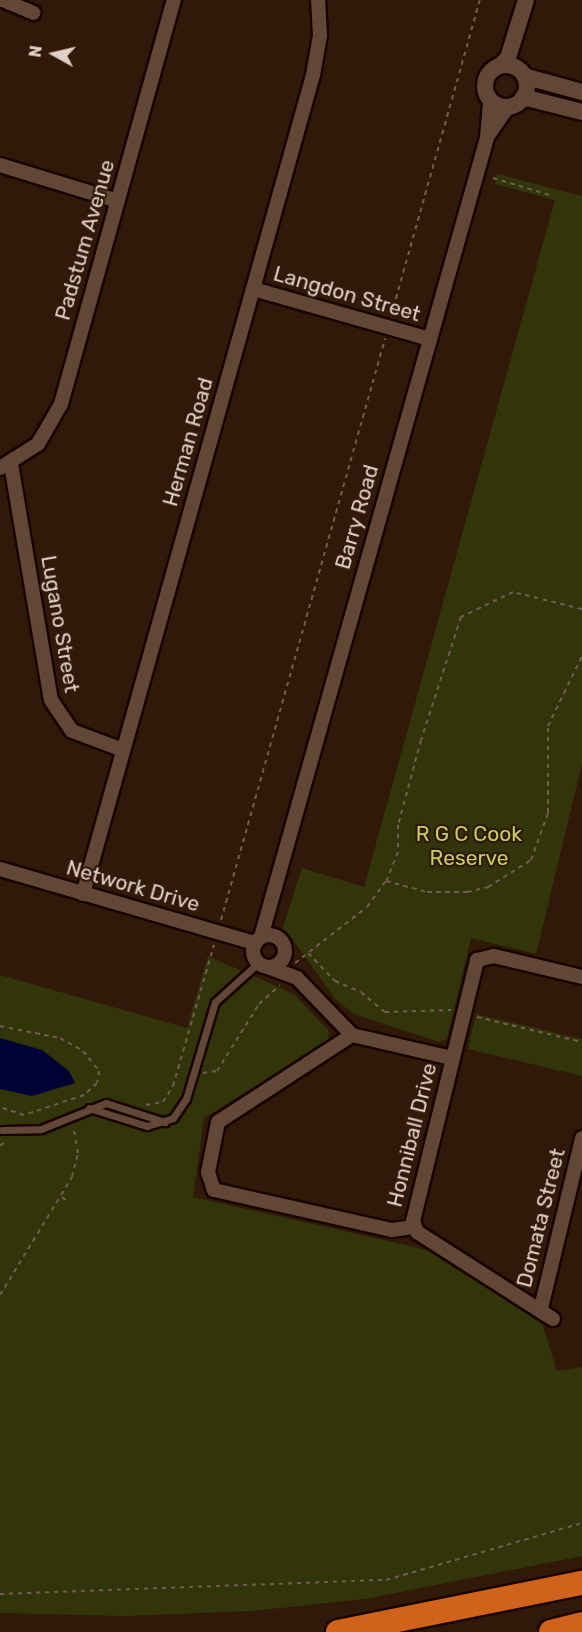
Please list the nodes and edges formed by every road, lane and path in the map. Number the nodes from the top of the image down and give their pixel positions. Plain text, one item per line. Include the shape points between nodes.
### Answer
1 (3, 0) edge
2 (174, 0) edge
3 (318, 0) edge
4 (480, 0) edge
5 (526, 0) edge
6 (33, 13) dead end
7 (515, 37) junction
8 (501, 65) junction
9 (525, 74) junction
10 (582, 92) edge
11 (523, 97) junction
12 (490, 103) junction
13 (508, 107) junction
14 (582, 112) edge
15 (487, 138) junction
16 (0, 165) edge
17 (493, 178) dead end
18 (553, 196) dead end
19 (118, 201) junction
20 (253, 289) junction
21 (388, 327) junction
22 (430, 339) junction
23 (6, 466) edge
24 (582, 609) edge
25 (582, 656) edge
26 (123, 750) junction
27 (0, 868) edge
28 (386, 881) junction
29 (83, 894) junction
30 (271, 909) junction
31 (218, 932) junction
32 (258, 940) junction
33 (281, 943) junction
34 (308, 953) junction
35 (264, 966) junction
36 (291, 972) junction
37 (582, 977) edge
38 (463, 1013) junction
39 (0, 1026) edge
40 (352, 1035) junction
41 (582, 1042) edge
42 (452, 1058) junction
43 (180, 1066) junction
44 (194, 1071) junction
45 (146, 1106) dead end
46 (0, 1107) edge
47 (89, 1108) junction
48 (72, 1114) junction
49 (165, 1122) junction
50 (2, 1130) dead end
51 (582, 1138) edge
52 (62, 1197) junction
53 (68, 1202) dead end
54 (413, 1227) junction
55 (0, 1294) edge
56 (541, 1308) junction
57 (553, 1319) dead end
58 (582, 1523) edge
59 (582, 1583) edge
60 (0, 1594) edge
61 (582, 1624) edge
62 (339, 1632) edge
63 (551, 1632) edge

1 - 6 street
2 - 19 street, Padstum Avenue
3 - 20 street, Herman Road via 318,54
4 - 21 path
5 - 7 street
7 - 8 street
7 - 9 street
8 - 9 street
8 - 12 street via 487,80
9 - 10 street
9 - 11 street
11 - 13 street
11 - 14 street
12 - 13 street
12 - 15 street, Barry Road
13 - 15 street, Barry Road
15 - 22 street, Barry Road
16 - 19 street
17 - 18 path
19 - 23 street, Padstum Avenue via 54,420 38,444
20 - 21 street, Langdon Street
20 - 26 street, Herman Road
21 - 22 street, Langdon Street
21 - 31 path
22 - 30 street, Barry Road
23 - 26 street, Lugano Street via 51,700 72,731
24 - 28 path via 513,592 461,617 421,740 398,825 398,852
25 - 28 path via 548,726 548,813 531,860 488,887 467,892 427,892
26 - 29 street, Herman Road
27 - 29 street, Network Drive
28 - 34 path via 367,908
29 - 31 street, Network Drive
30 - 32 street, Barry Road
30 - 33 street, Barry Road
31 - 32 street, Network Drive
31 - 43 path
32 - 33 street, Network Drive
32 - 35 street
33 - 35 street via 282,961
33 - 36 street, Barry Road
34 - 36 path
34 - 38 path via 335,981 361,992 385,1012
35 - 36 street
35 - 44 lane via 215,1002
36 - 40 street
36 - 44 path via 217,1071
37 - 38 street, Honniball Drive via 494,956 477,960
38 - 41 path
38 - 42 street, Honniball Drive
39 - 46 path via 60,1038 83,1051 99,1071 97,1083 84,1095 24,1115
40 - 42 street
40 - 54 street via 218,1122 208,1172 214,1190 392,1230
42 - 54 street, Honniball Drive
43 - 44 path
43 - 45 path via 166,1098
44 - 49 lane via 180,1110
47 - 48 lane
47 - 49 lane via 147,1126
47 - 49 lane via 112,1103
48 - 50 lane via 30,1132
48 - 52 path via 78,1160
51 - 56 street, Domata Street
52 - 53 path
52 - 55 path
54 - 56 street, Honniball Drive
56 - 57 street, Honniball Drive
58 - 60 path via 386,1580
59 - 62 highway
61 - 63 highway

